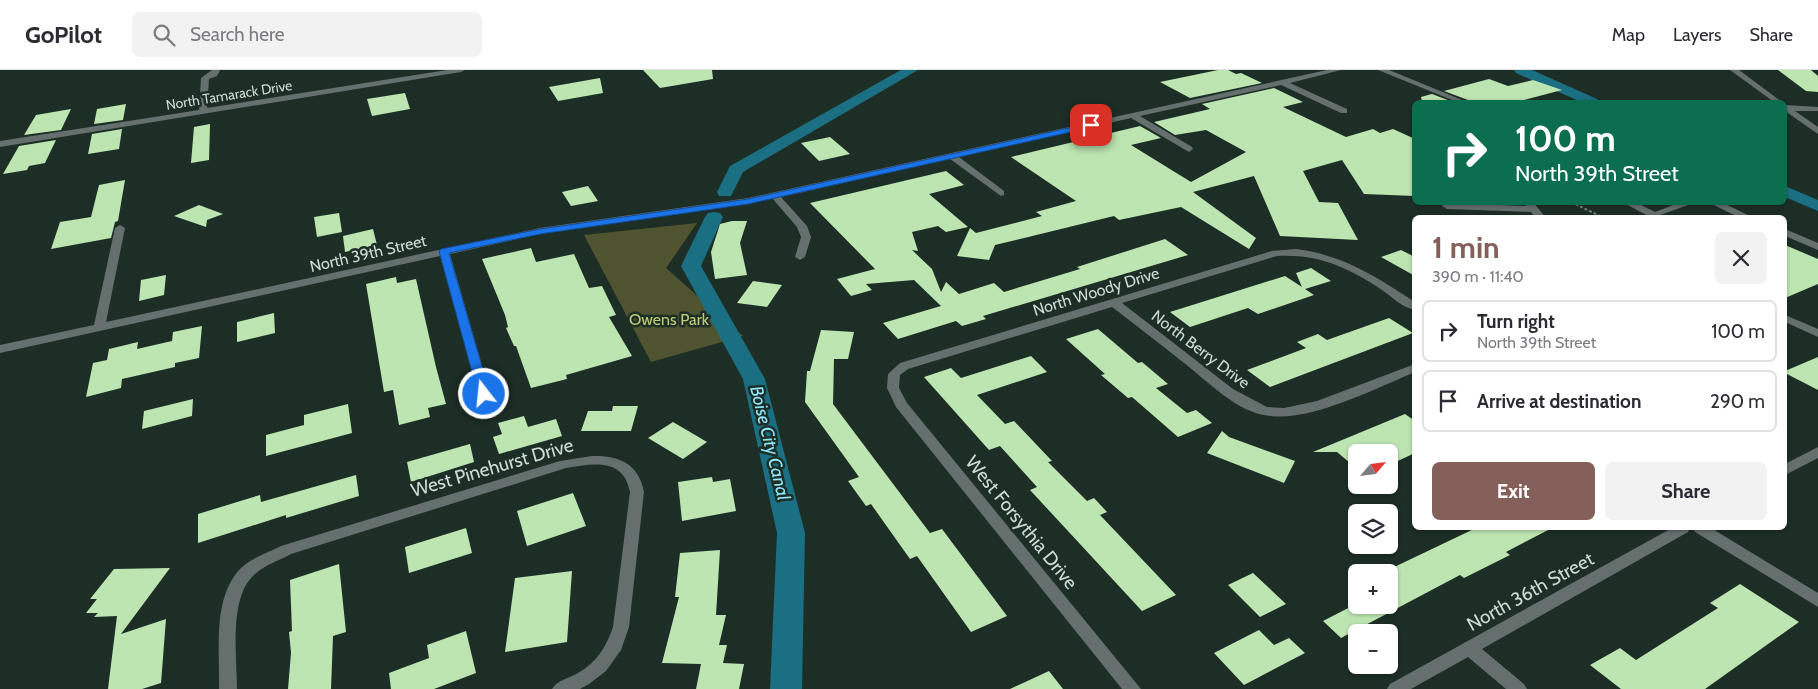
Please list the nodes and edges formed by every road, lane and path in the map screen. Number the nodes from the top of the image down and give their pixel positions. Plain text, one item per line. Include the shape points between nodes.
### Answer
1 (216, 70) edge
2 (461, 70) edge
3 (1337, 70) edge
4 (1382, 70) edge
5 (1734, 70) edge
6 (1282, 82) junction
7 (1458, 100) edge
8 (1775, 100) edge
9 (1787, 108) edge
10 (1787, 109) edge
11 (1818, 109) edge
12 (204, 111) junction
13 (1344, 111) dead end
14 (1133, 116) junction
15 (1818, 131) edge
16 (0, 144) edge
17 (1189, 149) dead end
18 (952, 156) junction
19 (1001, 193) dead end
20 (775, 196) junction
21 (1577, 205) edge
22 (1632, 205) edge
23 (1683, 205) dead end
24 (1719, 205) edge
25 (1447, 206) dead end
26 (1531, 206) edge
27 (1598, 215) edge
28 (1654, 215) edge
29 (1654, 215) edge
30 (1742, 215) edge
31 (120, 228) dead end
32 (1787, 233) edge
33 (1787, 233) edge
34 (1818, 241) edge
35 (1818, 247) edge
36 (444, 251) junction
37 (800, 257) dead end
38 (1114, 303) junction
39 (1412, 305) edge
40 (1787, 319) edge
41 (99, 328) junction
42 (1818, 333) edge
43 (0, 350) edge
44 (1412, 369) edge
45 (894, 374) joint
46 (484, 394) dead end
47 (1818, 452) edge
48 (1787, 469) edge
49 (1679, 530) edge
50 (1703, 530) edge
51 (1818, 600) edge
52 (1469, 648) junction
53 (228, 689) edge
54 (561, 689) edge
55 (1132, 689) edge
56 (1396, 689) edge
57 (1518, 689) edge

1 - 12 street via 205,78
2 - 12 street, North Tamarack Drive
3 - 6 street, North 39th Street
4 - 7 street
5 - 8 street
6 - 13 street
6 - 14 street, North 39th Street
9 - 11 street
10 - 15 street
12 - 16 street, North Tamarack Drive
14 - 17 street
14 - 18 street, North 39th Street
18 - 19 street
18 - 20 street, North 39th Street
20 - 36 street, North 39th Street via 540,231
20 - 37 street via 802,226 806,237
21 - 27 path
22 - 28 street
23 - 29 street
24 - 30 street
25 - 26 street
31 - 41 street
32 - 34 street
33 - 35 street
36 - 41 street, North 39th Street
36 - 46 street
38 - 39 street, North Woody Drive via 1276,253 1292,251 1310,252 1347,265
38 - 44 street, North Berry Drive via 1229,392 1270,412 1311,408
38 - 45 street, North Woody Drive via 904,366
40 - 42 street
41 - 43 street, North 39th Street
45 - 55 street, West Forsythia Drive via 893,388 901,404
47 - 48 street
49 - 52 street, North 36th Street
50 - 51 street
52 - 56 street, North 36th Street
52 - 57 street
53 - 54 street, West Pinehurst Drive via 230,604 234,589 245,573 262,562 286,550 565,464 594,459 618,464 632,475 638,492 621,627 616,646 606,661 590,674

